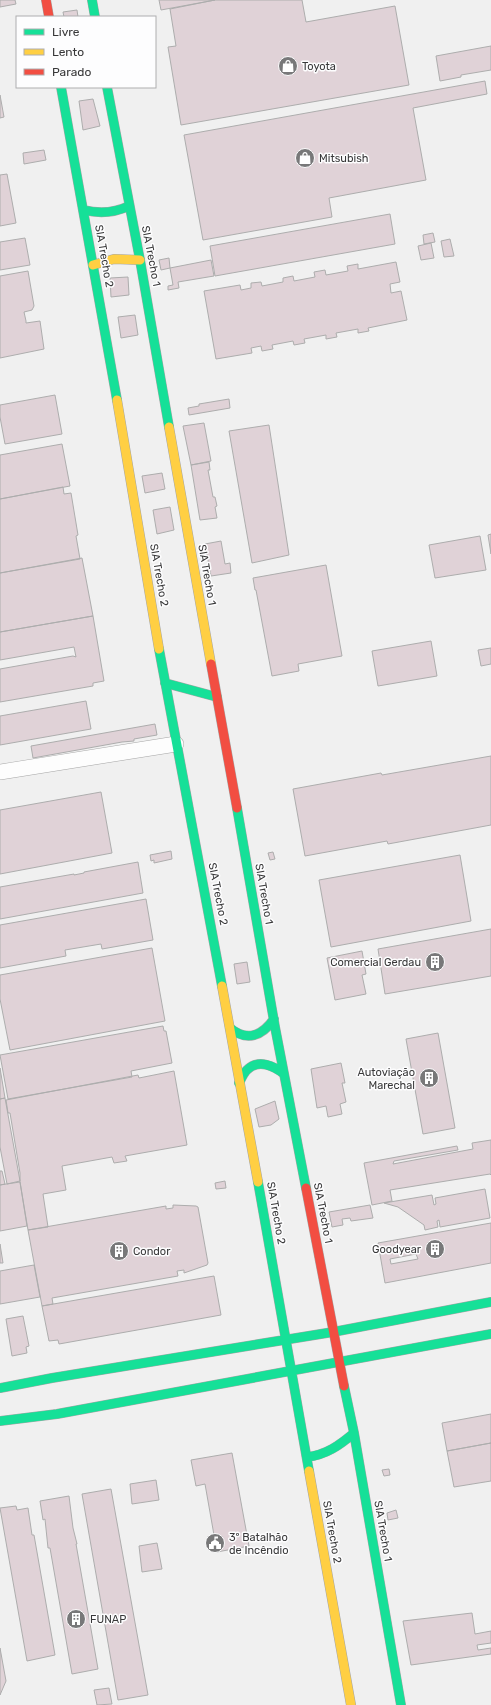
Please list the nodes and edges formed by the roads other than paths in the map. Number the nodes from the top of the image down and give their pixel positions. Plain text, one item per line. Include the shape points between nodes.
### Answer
1 (46, 0) edge
2 (92, 0) edge
3 (49, 16) edge
4 (95, 16) edge
5 (61, 88) edge
6 (107, 88) edge
7 (129, 206) junction
8 (84, 210) junction
9 (140, 260) junction
10 (93, 265) junction
11 (165, 683) junction
12 (217, 697) junction
13 (176, 744) junction
14 (0, 772) edge
15 (274, 1019) junction
16 (230, 1028) junction
17 (284, 1074) junction
18 (239, 1083) junction
19 (491, 1302) edge
20 (333, 1332) junction
21 (491, 1334) edge
22 (286, 1340) junction
23 (339, 1362) junction
24 (291, 1370) junction
25 (0, 1388) edge
26 (0, 1421) edge
27 (354, 1433) junction
28 (307, 1457) junction
29 (351, 1705) edge
30 (401, 1705) edge

1 - 3 main road
2 - 4 main road
5 - 8 main road, SIA Trecho 2
6 - 7 main road, SIA Trecho 1
7 - 8 main road via 107,213
7 - 9 main road, SIA Trecho 1
8 - 10 main road, SIA Trecho 2
9 - 10 main road via 114,259
9 - 12 main road, SIA Trecho 1
10 - 11 main road, SIA Trecho 2
11 - 12 main road
11 - 13 main road, SIA Trecho 2
12 - 15 main road, SIA Trecho 1
13 - 14 street
13 - 16 main road, SIA Trecho 2
15 - 16 main road via 270,1027 248,1037 238,1035
15 - 17 main road, SIA Trecho 1
16 - 18 main road, SIA Trecho 2
17 - 18 main road via 270,1064 262,1063 247,1069
17 - 20 main road, SIA Trecho 1
18 - 22 main road, SIA Trecho 2
19 - 20 main road
20 - 22 main road
20 - 23 main road, SIA Trecho 1
21 - 23 main road
22 - 24 main road, SIA Trecho 2
22 - 25 main road
23 - 24 main road
23 - 27 main road, SIA Trecho 1
24 - 26 main road via 57,1414
24 - 28 main road, SIA Trecho 2
27 - 28 main road via 326,1454
27 - 30 main road, SIA Trecho 1
28 - 29 main road, SIA Trecho 2

